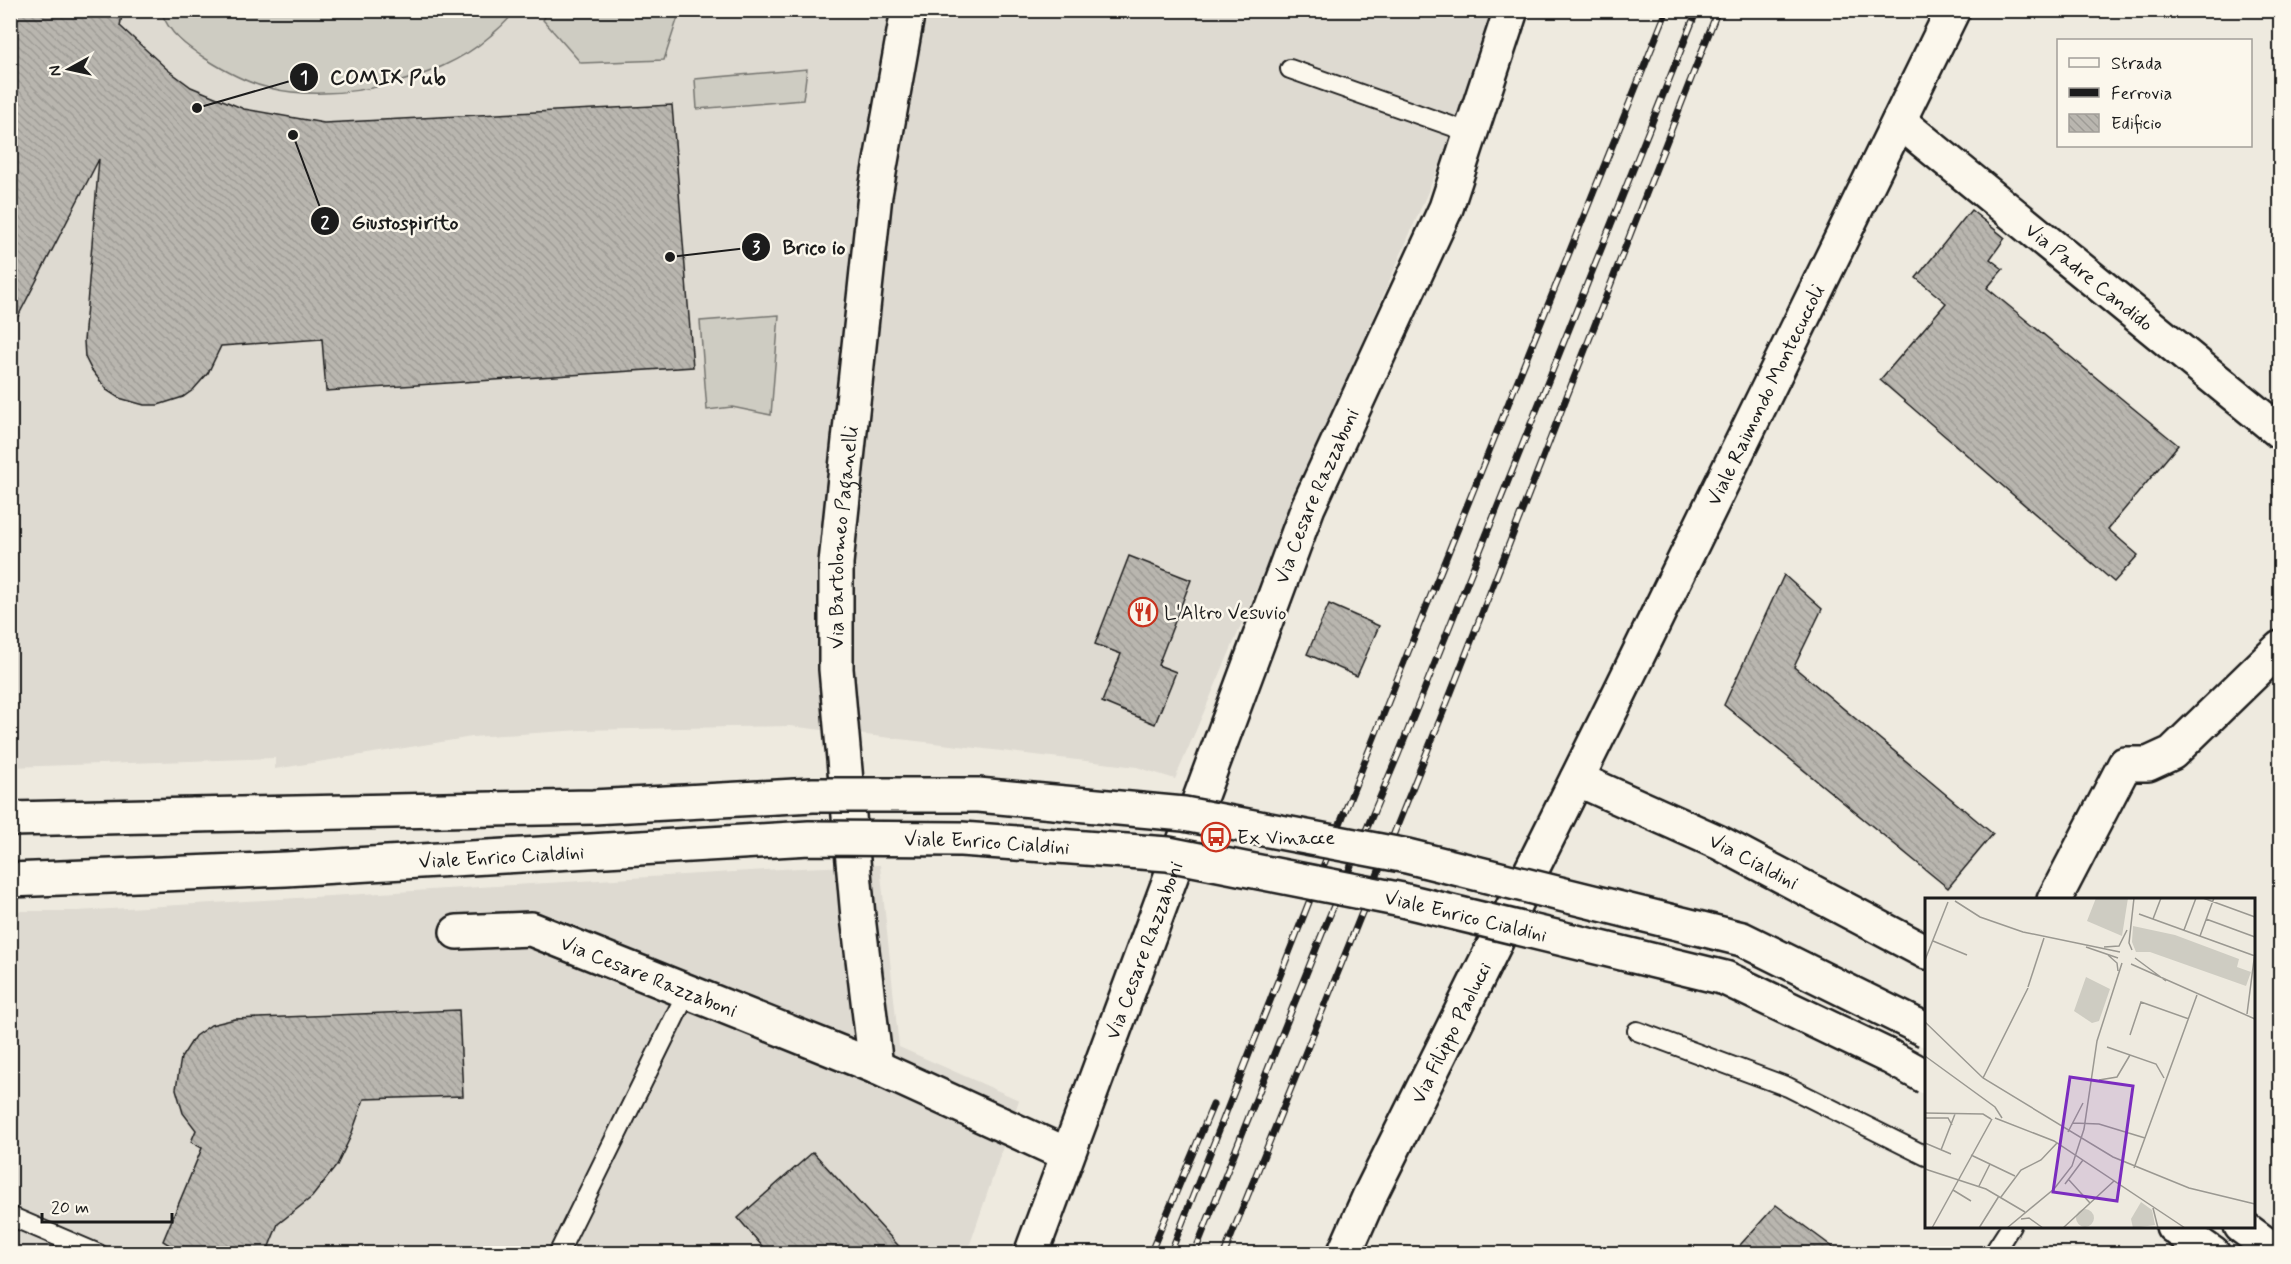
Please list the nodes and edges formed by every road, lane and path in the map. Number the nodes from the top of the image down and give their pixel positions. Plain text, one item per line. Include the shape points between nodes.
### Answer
1 (908, 10) edge
2 (1510, 10) edge
3 (1953, 10) edge
4 (1290, 69) dead end
5 (1899, 121) junction
6 (1471, 133) junction
7 (2280, 432) edge
8 (2280, 648) edge
9 (1577, 779) junction
10 (10, 819) edge
11 (10, 880) edge
12 (2055, 898) edge
13 (457, 932) dead end
14 (1925, 951) edge
15 (687, 992) junction
16 (1925, 1030) edge
17 (1637, 1031) dead end
18 (876, 1067) junction
19 (1925, 1076) edge
20 (1066, 1154) junction
21 (1925, 1156) edge
22 (10, 1216) edge
23 (2010, 1228) edge
24 (2174, 1228) edge
25 (2242, 1228) edge
26 (99, 1254) edge
27 (558, 1254) edge
28 (1031, 1254) edge
29 (1344, 1254) edge
30 (1993, 1254) edge
31 (2213, 1254) edge
32 (2279, 1254) edge

1 - 18 street, Via Bartolomeo Paganelli via 875,195 836,563 836,669
2 - 6 street, Via Cesare Razzaboni
3 - 5 street, Viale Raimondo Montecuccoli
4 - 6 lane
5 - 7 street, Via Padre Candido
5 - 9 street, Viale Raimondo Montecuccoli
6 - 20 street, Via Cesare Razzaboni via 1446,208 1308,507
8 - 12 street via 2172,753 2148,764 2125,764
9 - 14 street, Via Cialdini via 1720,843
9 - 29 street, Via Filippo Paolucci via 1384,1165
10 - 16 street, bridge via 593,807 813,795 978,795 1184,814 1407,856 1742,939
11 - 19 street, Viale Enrico Cialdini, bridge via 286,869 809,838 961,839 1168,854 1402,900 1725,978
13 - 15 street, Via Cesare Razzaboni via 531,929
15 - 18 street, Via Cesare Razzaboni
15 - 27 lane
17 - 21 lane via 1788,1087
18 - 20 street, Via Cesare Razzaboni
20 - 28 street, Via Cesare Razzaboni
22 - 26 lane
23 - 30 lane
24 - 31 street
25 - 32 street

